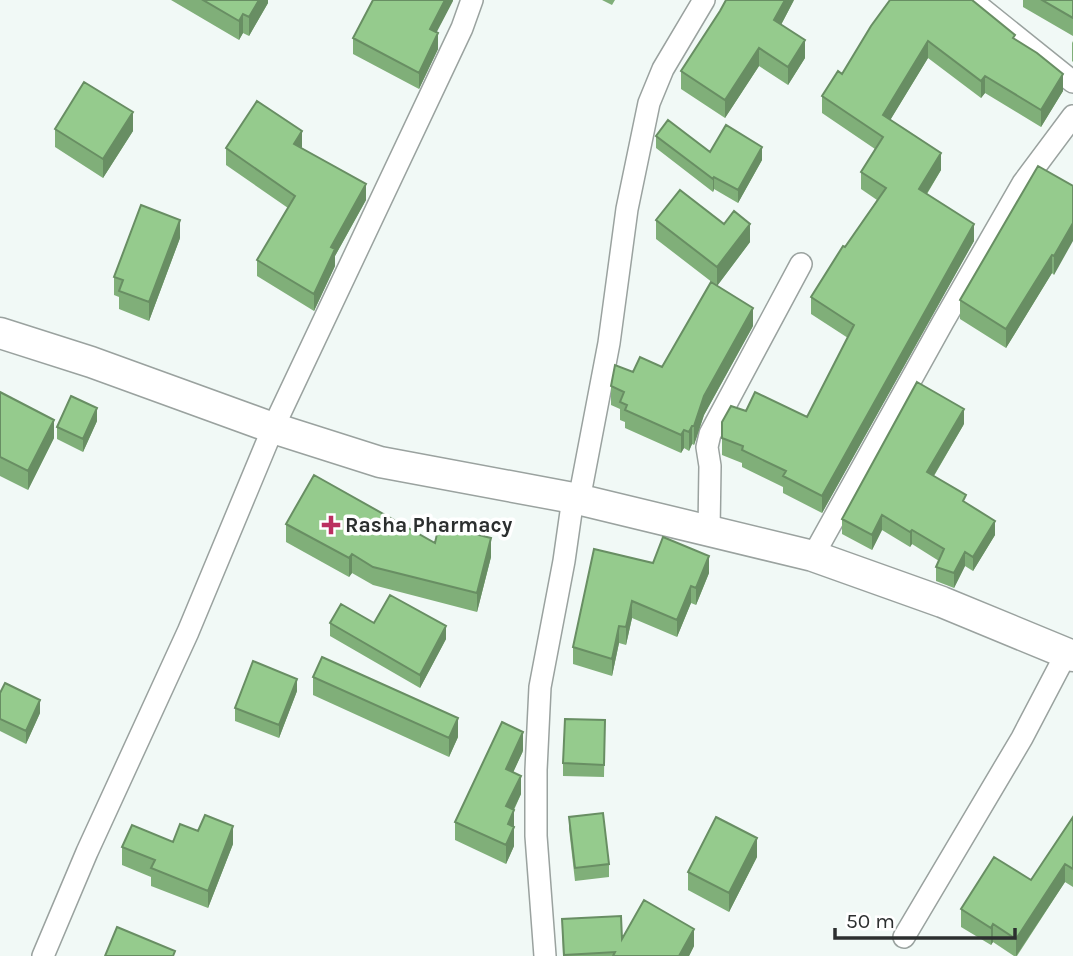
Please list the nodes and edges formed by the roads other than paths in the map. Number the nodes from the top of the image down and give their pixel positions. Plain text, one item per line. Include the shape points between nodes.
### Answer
1 (472, 0) edge
2 (704, 0) edge
3 (971, 0) edge
4 (1073, 82) edge
5 (1073, 116) edge
6 (802, 264) dead end
7 (0, 333) edge
8 (273, 428) junction
9 (576, 499) junction
10 (709, 531) junction
11 (813, 556) junction
12 (1070, 654) edge
13 (904, 937) dead end
14 (43, 956) edge
15 (545, 956) edge

1 - 8 street
2 - 9 street via 663,69 649,103 627,209 609,343
3 - 4 street
5 - 11 street via 1023,183
6 - 10 street via 710,434
7 - 8 main road
8 - 9 main road via 380,462
8 - 14 street via 188,632
9 - 10 main road
9 - 15 street via 540,687 536,836
10 - 11 main road
11 - 12 main road
12 - 13 street

